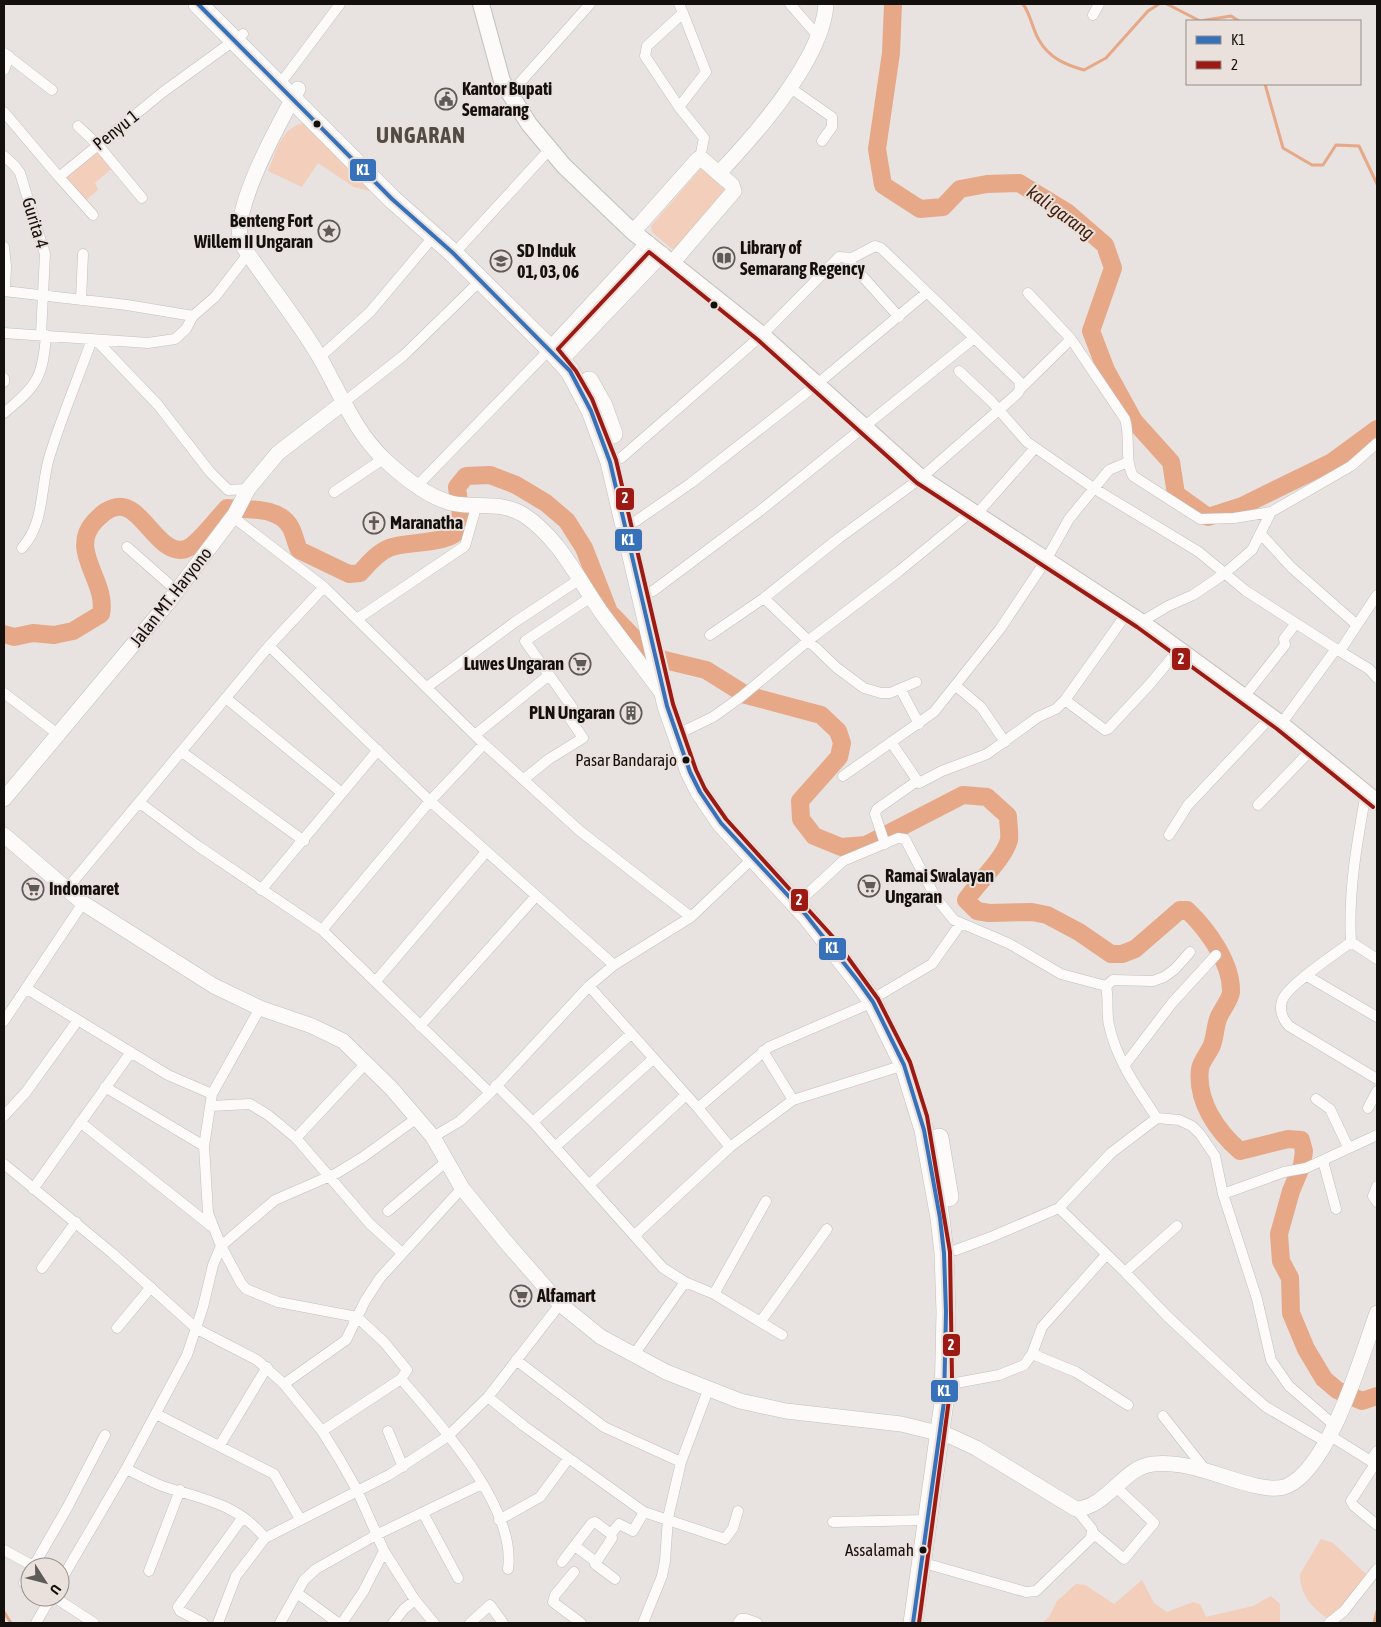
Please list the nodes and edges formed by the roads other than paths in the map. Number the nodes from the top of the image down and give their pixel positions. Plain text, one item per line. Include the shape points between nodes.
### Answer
1 (198, 4) edge
2 (214, 4) edge
3 (340, 4) edge
4 (480, 4) edge
5 (590, 4) edge
6 (790, 4) edge
7 (826, 4) edge
8 (1099, 4) edge
9 (681, 8) edge
10 (1093, 15) dead end
11 (817, 35) junction
12 (239, 38) junction
13 (6, 54) edge
14 (4, 70) edge
15 (288, 87) junction
16 (789, 87) junction
17 (52, 90) dead end
18 (509, 95) junction
19 (680, 107) junction
20 (4, 112) edge
21 (78, 126) dead end
22 (822, 141) dead end
23 (98, 145) junction
24 (549, 150) junction
25 (4, 156) edge
26 (700, 158) junction
27 (719, 174) junction
28 (59, 177) junction
29 (142, 198) dead end
30 (93, 215) dead end
31 (633, 232) junction
32 (434, 236) junction
33 (648, 243) junction
34 (460, 246) junction
35 (4, 247) edge
36 (83, 254) dead end
37 (248, 254) junction
38 (667, 258) junction
39 (846, 258) junction
40 (480, 281) junction
41 (4, 291) edge
42 (926, 293) junction
43 (1028, 293) dead end
44 (601, 295) junction
45 (44, 296) junction
46 (81, 300) junction
47 (613, 306) junction
48 (193, 316) junction
49 (899, 317) junction
50 (4, 334) edge
51 (43, 334) junction
52 (762, 335) junction
53 (974, 338) junction
54 (1071, 339) junction
55 (94, 340) junction
56 (560, 350) junction
57 (320, 357) junction
58 (959, 371) dead end
59 (816, 385) junction
60 (1020, 389) junction
61 (343, 403) junction
62 (999, 411) junction
63 (4, 413) edge
64 (864, 428) junction
65 (1377, 443) edge
66 (1035, 448) junction
67 (383, 458) junction
68 (621, 458) junction
69 (1128, 462) junction
70 (921, 478) junction
71 (417, 486) junction
72 (1094, 490) junction
73 (334, 492) dead end
74 (473, 504) junction
75 (239, 505) junction
76 (1271, 512) junction
77 (973, 514) junction
78 (636, 522) junction
79 (1261, 534) junction
80 (127, 547) dead end
81 (22, 548) dead end
82 (1046, 560) junction
83 (1224, 574) junction
84 (580, 579) junction
85 (324, 587) junction
86 (653, 591) junction
87 (177, 592) junction
88 (1377, 595) edge
89 (591, 597) junction
90 (764, 598) junction
91 (1128, 613) junction
92 (357, 619) junction
93 (1141, 622) junction
94 (1296, 623) junction
95 (1357, 625) junction
96 (657, 633) junction
97 (710, 635) dead end
98 (809, 640) junction
99 (269, 646) junction
100 (1179, 649) junction
101 (1338, 650) junction
102 (549, 674) junction
103 (1377, 678) edge
104 (916, 682) dead end
105 (956, 686) junction
106 (427, 687) junction
107 (901, 690) junction
108 (4, 693) edge
109 (665, 696) junction
110 (1244, 697) junction
111 (226, 699) junction
112 (1065, 700) junction
113 (1276, 721) junction
114 (919, 724) junction
115 (686, 730) junction
116 (59, 735) junction
117 (475, 735) junction
118 (891, 742) junction
119 (1005, 742) junction
120 (484, 744) junction
121 (1312, 749) junction
122 (378, 750) junction
123 (182, 752) junction
124 (843, 776) dead end
125 (524, 779) junction
126 (917, 781) junction
127 (342, 792) junction
128 (1372, 797) edge
129 (4, 799) edge
130 (430, 801) junction
131 (140, 803) junction
132 (1258, 805) dead end
133 (1169, 834) dead end
134 (4, 835) edge
135 (304, 841) junction
136 (885, 844) junction
137 (486, 852) junction
138 (752, 859) junction
139 (66, 890) junction
140 (261, 890) junction
141 (536, 896) junction
142 (803, 898) junction
143 (83, 903) junction
144 (691, 917) junction
145 (961, 923) junction
146 (322, 930) junction
147 (1350, 942) junction
148 (1190, 952) dead end
149 (1216, 955) dead end
150 (1377, 958) edge
151 (614, 965) junction
152 (1307, 976) junction
153 (376, 981) junction
154 (589, 986) junction
155 (1106, 986) junction
156 (26, 989) junction
157 (877, 998) junction
158 (260, 1008) junction
159 (1377, 1017) edge
160 (78, 1020) junction
161 (4, 1021) edge
162 (420, 1026) junction
163 (631, 1034) junction
164 (763, 1051) junction
165 (131, 1052) junction
166 (653, 1059) junction
167 (367, 1062) junction
168 (904, 1065) junction
169 (1124, 1066) junction
170 (1377, 1079) edge
171 (105, 1087) junction
172 (493, 1089) junction
173 (1377, 1091) edge
174 (212, 1094) junction
175 (686, 1095) junction
176 (1316, 1099) dead end
177 (793, 1100) junction
178 (210, 1106) junction
179 (698, 1108) junction
180 (1368, 1108) dead end
181 (4, 1116) edge
182 (416, 1118) junction
183 (1157, 1118) junction
184 (80, 1122) junction
185 (533, 1122) junction
186 (1377, 1135) edge
187 (296, 1138) junction
188 (433, 1138) junction
189 (204, 1146) junction
190 (555, 1147) junction
191 (730, 1147) junction
192 (1348, 1147) junction
193 (448, 1161) junction
194 (1323, 1161) junction
195 (4, 1164) edge
196 (328, 1177) junction
197 (589, 1185) junction
198 (1377, 1186) edge
199 (462, 1188) junction
200 (33, 1189) junction
201 (1222, 1194) junction
202 (766, 1201) dead end
203 (1377, 1202) edge
204 (1059, 1208) junction
205 (1336, 1209) dead end
206 (388, 1211) dead end
207 (76, 1222) junction
208 (211, 1226) junction
209 (1177, 1226) dead end
210 (827, 1229) dead end
211 (635, 1236) junction
212 (221, 1246) junction
213 (956, 1250) junction
214 (402, 1253) junction
215 (1106, 1255) junction
216 (42, 1268) dead end
217 (1125, 1272) junction
218 (685, 1282) junction
219 (151, 1288) junction
220 (714, 1294) junction
221 (560, 1304) junction
222 (1377, 1312) edge
223 (357, 1317) junction
224 (761, 1321) junction
225 (117, 1328) dead end
226 (197, 1329) junction
227 (782, 1335) dead end
228 (1032, 1354) junction
229 (633, 1356) junction
230 (516, 1360) junction
231 (267, 1367) junction
232 (401, 1379) junction
233 (956, 1382) junction
234 (284, 1384) junction
235 (708, 1390) junction
236 (488, 1397) junction
237 (1128, 1404) dead end
238 (156, 1414) junction
239 (1163, 1416) dead end
240 (322, 1431) junction
241 (388, 1431) dead end
242 (945, 1434) junction
243 (1330, 1434) junction
244 (105, 1435) dead end
245 (448, 1436) junction
246 (220, 1445) junction
247 (1377, 1451) edge
248 (568, 1459) junction
249 (681, 1462) junction
250 (1374, 1463) edge
251 (403, 1467) junction
252 (126, 1469) junction
253 (1207, 1472) junction
254 (482, 1484) junction
255 (1116, 1487) junction
256 (180, 1490) junction
257 (357, 1490) junction
258 (1076, 1509) junction
259 (738, 1511) dead end
260 (424, 1512) junction
261 (644, 1512) junction
262 (242, 1517) junction
263 (668, 1518) junction
264 (300, 1519) junction
265 (500, 1520) junction
266 (926, 1520) junction
267 (833, 1522) dead end
268 (1377, 1525) edge
269 (1093, 1533) junction
270 (610, 1534) junction
271 (376, 1535) junction
272 (265, 1538) junction
273 (575, 1546) junction
274 (4, 1550) edge
275 (384, 1551) junction
276 (39, 1557) edge
277 (20, 1560) edge
278 (562, 1562) dead end
279 (596, 1562) junction
280 (70, 1564) edge
281 (931, 1565) junction
282 (508, 1569) dead end
283 (1377, 1569) edge
284 (149, 1571) dead end
285 (574, 1572) dead end
286 (458, 1578) dead end
287 (614, 1579) dead end
288 (297, 1593) junction
289 (415, 1600) junction
290 (46, 1607) edge
291 (69, 1607) edge
292 (36, 1623) edge
293 (94, 1623) edge
294 (203, 1623) edge
295 (218, 1623) edge
296 (280, 1623) edge
297 (340, 1623) edge
298 (393, 1623) edge
299 (434, 1623) edge
300 (470, 1623) edge
301 (503, 1623) edge
302 (582, 1623) edge
303 (643, 1623) edge
304 (738, 1623) edge
305 (757, 1623) edge
306 (913, 1623) edge
307 (924, 1623) edge
308 (1329, 1623) edge

1 - 12 highway
2 - 12 highway
3 - 15 street
4 - 18 main road via 497,66
5 - 18 street
6 - 11 street
7 - 11 street
8 - 10 street
9 - 19 street via 706,72
9 - 19 street via 648,46 645,56
11 - 16 street
12 - 15 highway
12 - 23 street, Penyu 1 via 163,92
13 - 14 street
13 - 17 street
15 - 32 highway via 392,199
15 - 34 highway
15 - 37 street via 243,211 240,238
16 - 22 street via 832,117 832,127
16 - 27 street
18 - 24 main road
19 - 26 street via 704,138
20 - 28 street
21 - 23 street
23 - 28 street, Penyu 1
23 - 29 street
24 - 31 main road
24 - 34 street
25 - 45 street, Gurita 4 via 20,173 41,235 45,254
26 - 27 street
26 - 31 street
27 - 38 street via 732,185 733,193
28 - 30 street
31 - 33 main road
32 - 40 highway
32 - 57 street via 370,312
33 - 38 main road
33 - 44 street
34 - 56 highway
35 - 41 street
36 - 46 street
37 - 48 street via 215,297
37 - 57 street
38 - 47 street
38 - 52 main road
39 - 42 street via 875,246 881,248
39 - 49 street
39 - 52 street via 839,257
40 - 56 highway
40 - 61 street via 403,356
41 - 45 street
42 - 49 street
42 - 53 street
43 - 54 street
44 - 47 street
44 - 56 street
45 - 46 street
45 - 51 street, Gurita 4
46 - 48 street
47 - 56 street
48 - 55 street via 184,332 175,339 148,343
49 - 59 street
50 - 51 street
51 - 55 street
51 - 63 street, Gurita 4 via 44,364 41,373 32,387
52 - 59 main road
52 - 68 street
53 - 60 street via 1019,381
53 - 64 street
54 - 60 street
54 - 69 street via 1125,419 1129,432
55 - 75 street via 158,405
55 - 81 street via 49,460 39,521
56 - 68 highway via 603,406
56 - 71 street
56 - 96 highway via 591,411 610,462
57 - 61 street
58 - 62 street
59 - 64 main road
59 - 78 street via 692,483
60 - 62 street
61 - 67 street
61 - 75 street, Jalan MT. Haryono via 288,444
62 - 66 street via 1020,437
62 - 70 street
64 - 70 main road
64 - 86 street via 762,510
65 - 76 street via 1337,475
66 - 72 street
66 - 77 street
67 - 71 street
67 - 73 street
68 - 78 highway
69 - 72 street via 1109,470
69 - 76 street via 1133,476 1200,519
70 - 77 main road
70 - 90 street
71 - 74 street via 451,503
72 - 82 street via 1069,519
72 - 83 street via 1199,552
74 - 84 street via 496,505 525,516 560,549
74 - 92 street via 465,546
75 - 85 street
75 - 87 street, Jalan MT. Haryono
76 - 79 street
77 - 82 main road
77 - 98 street
78 - 86 highway
79 - 83 street via 1252,550
79 - 95 street via 1291,567
80 - 87 street
82 - 91 main road
82 - 105 street via 1000,630
83 - 93 street via 1193,595
83 - 94 street
84 - 89 street
84 - 106 street
85 - 92 street
85 - 99 street
86 - 96 highway
87 - 116 street, Jalan MT. Haryono
88 - 95 street
89 - 102 street via 525,642
89 - 109 street
90 - 97 street
90 - 98 street
91 - 93 main road
91 - 112 street
92 - 106 street
93 - 100 main road
94 - 101 street
94 - 110 street via 1284,639 1285,645
95 - 101 street
96 - 109 highway via 658,662
96 - 115 highway
98 - 107 street via 864,688 881,693
98 - 115 street via 741,697 713,717
99 - 111 street
99 - 122 street
100 - 110 main road
100 - 112 street via 1108,729 1105,730
101 - 103 street
101 - 113 street
102 - 117 street
102 - 125 street via 572,707 566,713 583,738
104 - 107 street
105 - 114 street
105 - 119 street via 981,707
106 - 117 street
107 - 114 street
108 - 116 street
109 - 138 highway via 678,741 700,792
110 - 113 main road
111 - 123 street
111 - 127 street
112 - 119 street
113 - 121 main road
113 - 133 street via 1188,804
114 - 118 street
115 - 142 highway via 720,805 737,828
116 - 129 street, Jalan MT. Haryono
117 - 120 street
118 - 124 street
118 - 126 street
119 - 126 street via 977,759
120 - 125 street
120 - 130 street
121 - 128 main road
121 - 132 street
122 - 127 street
122 - 130 street
123 - 131 street
123 - 135 street
125 - 144 street via 580,831
126 - 136 street via 877,809 875,814
127 - 135 street
128 - 147 street via 1353,873
130 - 137 street
130 - 146 street
131 - 139 street
131 - 140 street
134 - 139 street
135 - 140 street
136 - 142 street via 843,861
136 - 145 street via 898,838 907,840 936,898 949,915
137 - 141 street
137 - 153 street
138 - 144 street
138 - 157 highway
139 - 143 street
140 - 146 street
141 - 151 street
141 - 162 street
142 - 157 highway via 847,947
143 - 156 street
143 - 158 street via 214,986
144 - 151 street
145 - 155 street via 1010,944 1067,976
145 - 157 street via 932,964
146 - 153 street
147 - 150 street
147 - 152 street
148 - 155 street via 1175,969 1159,979 1113,980
149 - 169 street via 1172,1003
151 - 154 street
152 - 159 street
152 - 170 street via 1282,1000 1285,1021
153 - 162 street
154 - 163 street
154 - 172 street
155 - 169 street via 1109,1024
156 - 160 street
156 - 161 street
157 - 164 street
157 - 168 highway
157 - 213 highway via 906,1041 934,1116
158 - 167 street via 337,1036
158 - 174 street
160 - 165 street
160 - 181 street via 26,1092
162 - 172 street
163 - 166 street
163 - 185 street
164 - 177 street
164 - 179 street
165 - 171 street
165 - 174 street via 168,1075
166 - 175 street
166 - 190 street
167 - 182 street
167 - 187 street
168 - 177 street
168 - 242 highway via 924,1130 944,1253
169 - 183 street
171 - 184 street
171 - 189 street
172 - 185 street
172 - 188 street via 460,1121
173 - 180 street
174 - 178 street
175 - 179 street
175 - 197 street
176 - 192 street via 1330,1110
177 - 191 street
178 - 187 street via 250,1104
178 - 189 street
179 - 191 street
182 - 188 street
182 - 196 street via 363,1157
183 - 201 street via 1186,1122 1200,1134 1215,1156
183 - 204 street via 1111,1153
184 - 200 street
184 - 208 street
185 - 190 street
186 - 192 street
187 - 196 street
188 - 193 street
189 - 208 street via 206,1201
190 - 197 street
191 - 211 street
192 - 194 street
193 - 199 street
193 - 206 street
194 - 201 street
194 - 205 street
195 - 200 street
196 - 212 street via 275,1200
196 - 214 street via 370,1224
197 - 211 street
198 - 203 street via 1373,1196
199 - 214 street
199 - 221 street
200 - 207 street
201 - 243 street via 1258,1299 1271,1360
202 - 220 street
204 - 213 street
204 - 215 street
207 - 216 street
207 - 219 street
208 - 212 street
209 - 217 street
210 - 224 street
211 - 218 street via 663,1268
212 - 223 street via 246,1289 278,1302
212 - 226 street
213 - 233 highway
214 - 223 street via 372,1290
215 - 217 street
215 - 228 street via 1042,1327
217 - 243 street via 1167,1316 1266,1407
218 - 220 street
218 - 229 street
219 - 225 street
219 - 226 street
220 - 224 street
221 - 229 street via 602,1337
221 - 230 street
222 - 243 street via 1345,1403
223 - 232 street via 407,1370
223 - 234 street via 346,1340
224 - 227 street
226 - 231 street via 234,1346
226 - 238 street via 187,1356
228 - 233 street via 1024,1365 1010,1372
228 - 237 street via 1076,1372
229 - 235 street
230 - 236 street
230 - 249 street via 604,1427
231 - 234 street
231 - 246 street
232 - 240 street
232 - 245 street
233 - 242 highway
234 - 240 street
235 - 242 street via 770,1408 901,1424
235 - 249 street
236 - 245 street
236 - 248 street
238 - 246 street
238 - 252 street
239 - 253 street
240 - 257 street
241 - 251 street
242 - 258 street via 976,1448
242 - 266 highway
242 - 281 highway
243 - 250 street
243 - 253 street via 1302,1474 1281,1488 1258,1486
244 - 276 street
245 - 251 street
245 - 254 street
246 - 264 street via 274,1474
247 - 250 street
248 - 261 street
248 - 265 street via 540,1497
249 - 263 street
250 - 268 street via 1351,1501
251 - 257 street
252 - 256 street via 169,1489
252 - 280 street
253 - 255 street via 1182,1466 1149,1464
254 - 260 street
254 - 265 street
255 - 258 street via 1092,1506
255 - 269 street via 1154,1523 1124,1559
256 - 262 street via 212,1500
256 - 284 street
257 - 264 street
257 - 271 street
258 - 269 street
259 - 263 street via 733,1528 724,1539
260 - 271 street
260 - 286 street
261 - 263 street
261 - 270 street via 633,1530 619,1524
262 - 272 street
262 - 294 street via 178,1607 182,1613
263 - 303 street via 664,1568
264 - 272 street
265 - 282 street
266 - 267 street
266 - 306 highway
269 - 281 street via 1068,1561 1031,1592
270 - 273 street via 594,1522
270 - 279 street via 610,1544
271 - 275 street
271 - 288 street via 310,1574
272 - 295 street via 236,1576
273 - 278 street
273 - 279 street
274 - 277 street
275 - 289 street
275 - 297 street via 363,1592
279 - 287 street
281 - 307 highway
283 - 308 street via 1344,1611
285 - 302 street via 553,1602
288 - 296 street
288 - 297 street
289 - 298 street
289 - 299 street
290 - 292 street
291 - 293 street
300 - 301 street via 490,1605
304 - 305 street via 741,1619

